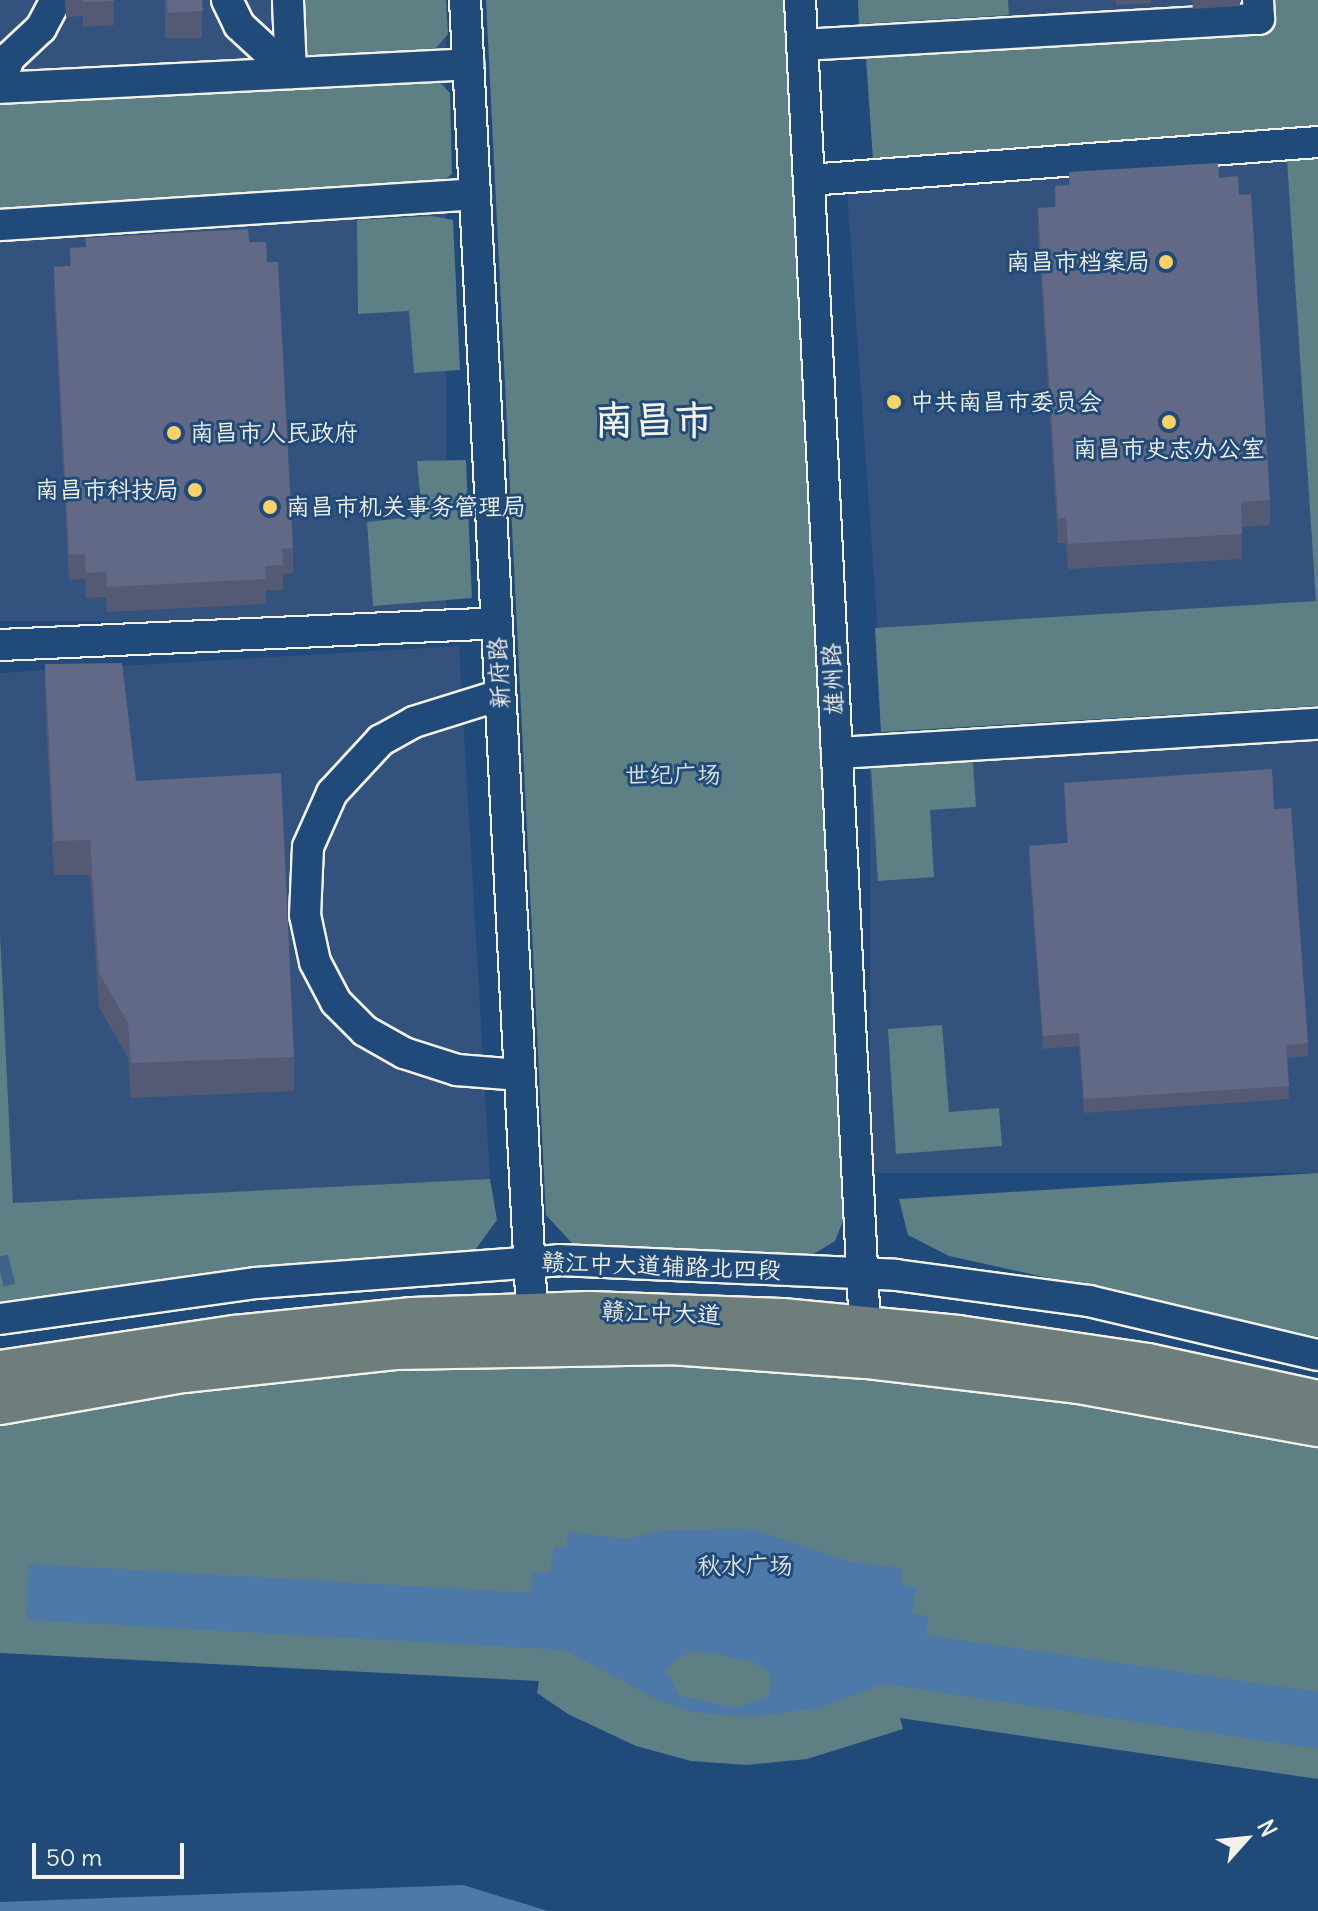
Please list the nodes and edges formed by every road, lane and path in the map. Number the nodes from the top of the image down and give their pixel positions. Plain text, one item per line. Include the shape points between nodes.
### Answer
1 (56, 0) edge
2 (227, 0) edge
3 (288, 0) edge
4 (465, 0) edge
5 (800, 0) edge
6 (1258, 0) edge
7 (802, 45) junction
8 (468, 64) junction
9 (291, 73) junction
10 (0, 86) edge
11 (1318, 142) edge
12 (809, 180) junction
13 (475, 194) junction
14 (0, 225) edge
15 (497, 623) junction
16 (0, 645) edge
17 (500, 695) junction
18 (1318, 724) edge
19 (837, 753) junction
20 (520, 1075) junction
21 (530, 1263) junction
22 (862, 1274) junction
23 (0, 1319) edge
24 (533, 1329) junction
25 (866, 1342) junction
26 (1318, 1355) edge
27 (0, 1370) edge
28 (1318, 1400) edge
29 (0, 1405) edge
30 (1318, 1427) edge

1 - 10 street via 41,28 9,58
2 - 9 street via 239,25
3 - 9 street
4 - 8 street, 新府路
5 - 7 street, 雄州路
6 - 7 street via 1259,19
7 - 12 street, 雄州路
8 - 9 street
8 - 13 street, 新府路
9 - 10 street
11 - 12 street
12 - 19 street, 雄州路
13 - 14 street
13 - 15 street, 新府路
15 - 16 street
15 - 17 street, 新府路
17 - 20 street, 新府路
17 - 20 street via 414,722 381,740 332,793 308,847 304,904 315,962 336,1002 365,1031 404,1053 457,1070
18 - 19 street
19 - 22 street, 雄州路
20 - 21 street, 新府路
21 - 22 street, 赣江中大道辅路北四段
21 - 23 street, 赣江中大道辅路北四段 via 256,1283
21 - 24 street, 新府路
22 - 25 street, 雄州路
22 - 26 street, 赣江中大道辅路北四段 via 1089,1301
24 - 25 main road, 赣江中大道 via 768,1317
24 - 27 main road, 赣江中大道 via 412,1317 235,1335
24 - 29 main road, 赣江中大道 via 76,1389
25 - 28 main road, 赣江中大道 via 1148,1363
25 - 30 main road, 赣江中大道

